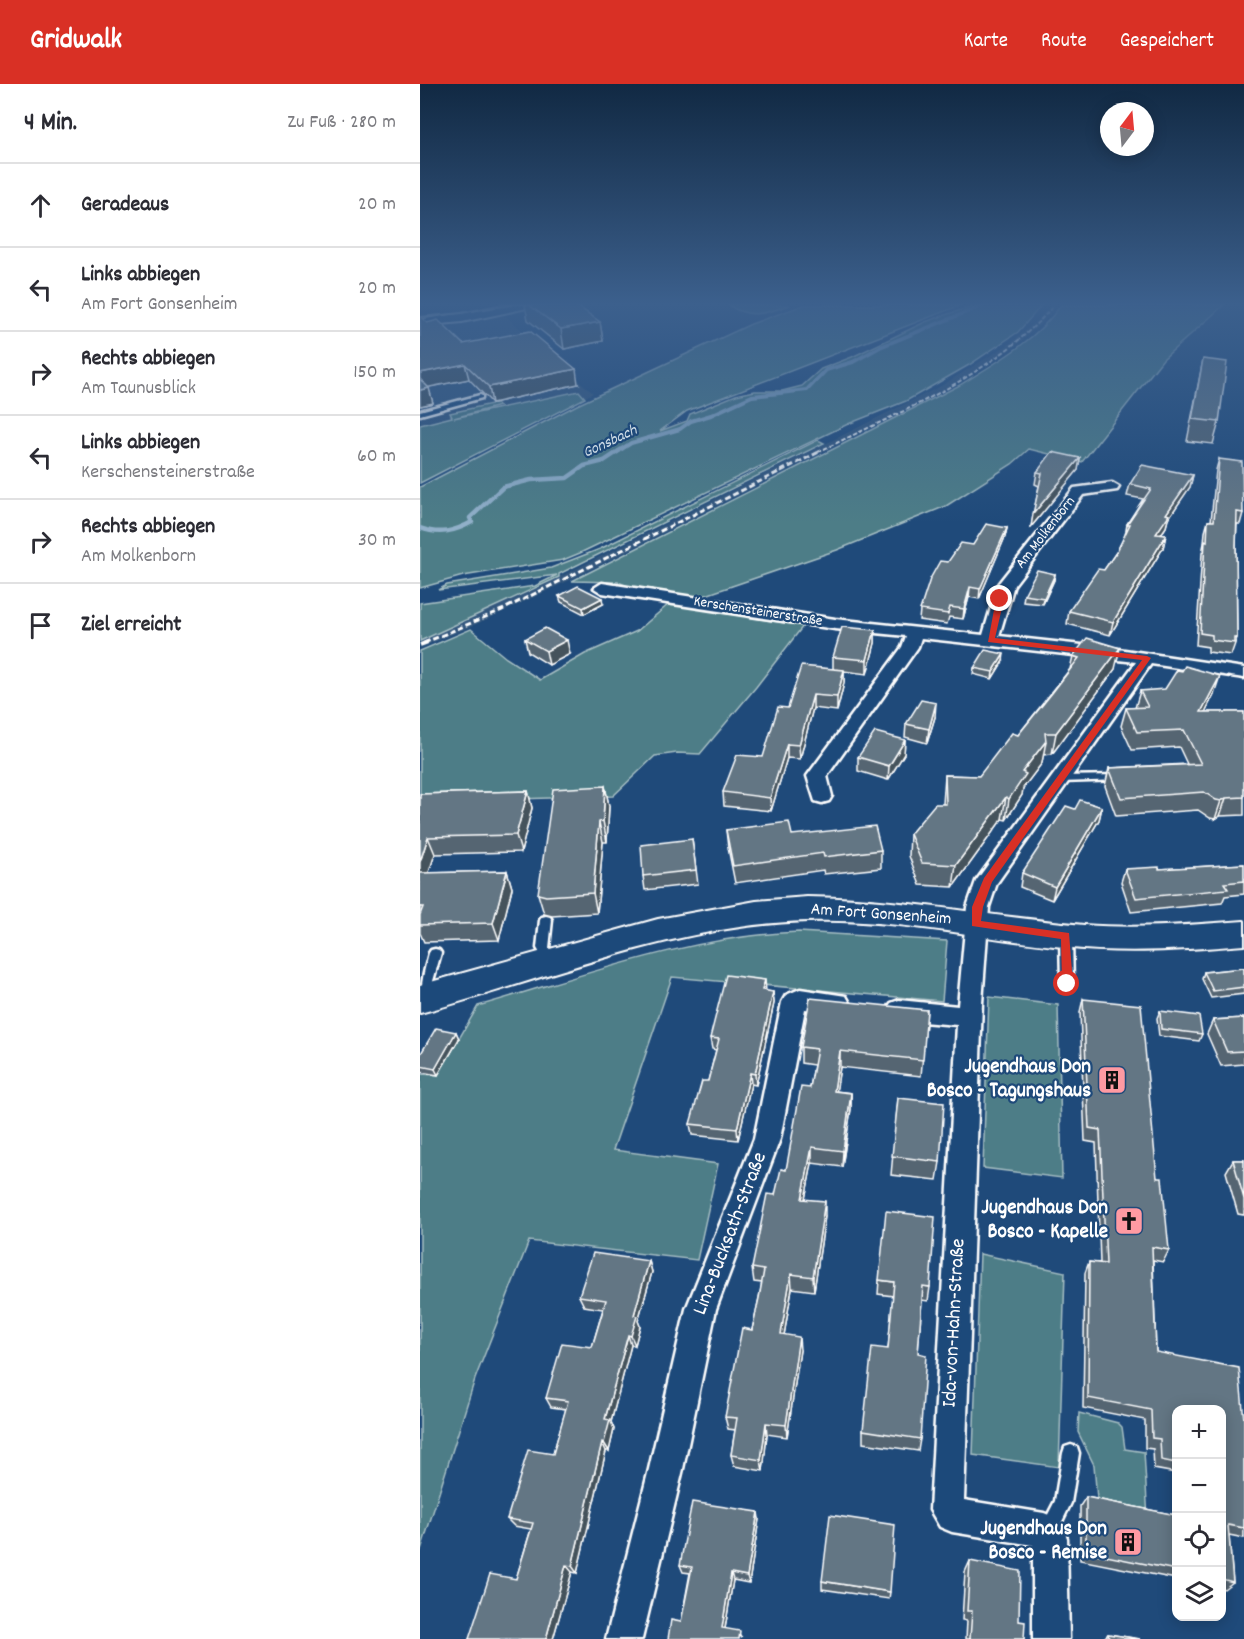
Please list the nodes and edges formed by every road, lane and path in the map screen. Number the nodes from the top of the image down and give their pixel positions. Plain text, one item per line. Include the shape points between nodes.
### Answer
1 (480, 397) edge
2 (420, 413) edge
3 (1112, 487) dead end
4 (602, 588) dead end
5 (915, 633) junction
6 (990, 640) junction
7 (1147, 658) junction
8 (1244, 673) edge
9 (1130, 778) edge
10 (1060, 779) junction
11 (822, 796) dead end
12 (546, 920) dead end
13 (976, 924) junction
14 (1244, 933) edge
15 (1066, 936) junction
16 (435, 953) dead end
17 (550, 962) junction
18 (1067, 984) dead end
19 (423, 998) edge
20 (970, 1017) junction
21 (1071, 1453) dead end
22 (1048, 1533) junction
23 (624, 1639) edge
24 (1051, 1639) edge

1 - 2 lane
3 - 6 street, Am Molkenborn via 1079,491 1043,535 1006,584
4 - 5 street, Kerschensteinerstraße
5 - 6 street, Kerschensteinerstraße
5 - 11 street via 910,647 817,776
6 - 7 street, Kerschensteinerstraße
7 - 8 street, Kerschensteinerstraße
7 - 10 street, Ida-von-Hahn-Straße
9 - 10 lane
10 - 13 street, Ida-von-Hahn-Straße via 987,881
12 - 17 lane via 543,948
13 - 15 street, Am Fort Gonsenheim
13 - 17 street, Am Fort Gonsenheim via 844,909 769,911 691,922 627,937
13 - 20 street, Ida-von-Hahn-Straße
14 - 15 street, Am Fort Gonsenheim via 1161,940
15 - 18 lane
16 - 19 lane
17 - 19 street, Am Fort Gonsenheim
20 - 22 street, Ida-von-Hahn-Straße via 946,1510 952,1515
20 - 23 street, Lina-Bucksath-Straße via 801,999 794,1002 767,1139 701,1309
21 - 22 lane via 1063,1503
22 - 24 street

